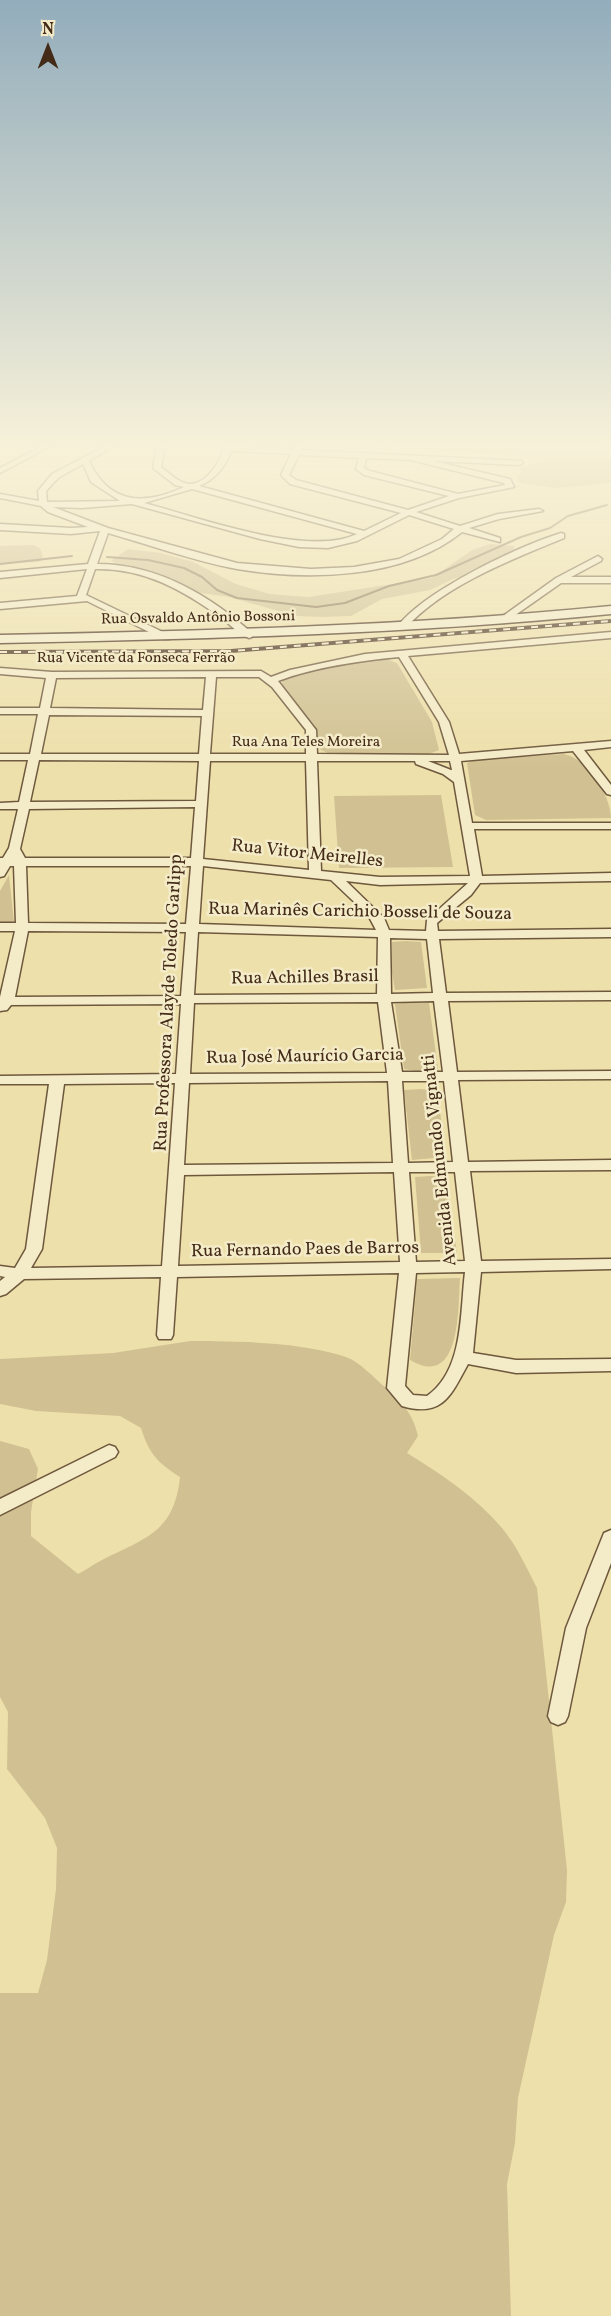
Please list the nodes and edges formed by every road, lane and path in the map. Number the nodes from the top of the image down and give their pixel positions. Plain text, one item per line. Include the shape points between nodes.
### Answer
1 (94, 553) edge
2 (190, 553) edge
3 (314, 553) edge
4 (335, 553) edge
5 (418, 553) edge
6 (519, 553) edge
7 (328, 558) junction
8 (598, 559) dead end
9 (89, 568) junction
10 (0, 575) edge
11 (560, 580) junction
12 (611, 580) edge
13 (81, 597) junction
14 (0, 606) edge
15 (518, 608) junction
16 (611, 610) edge
17 (534, 617) junction
18 (501, 621) junction
19 (146, 626) junction
20 (402, 627) junction
21 (249, 635) junction
22 (611, 635) edge
23 (135, 637) junction
24 (166, 637) junction
25 (0, 639) edge
26 (401, 653) junction
27 (0, 671) edge
28 (211, 673) junction
29 (52, 675) junction
30 (272, 680) junction
31 (0, 711) edge
32 (44, 713) junction
33 (208, 713) junction
34 (611, 744) edge
35 (577, 748) junction
36 (0, 757) edge
37 (203, 757) junction
38 (36, 758) junction
39 (311, 758) junction
40 (408, 758) junction
41 (455, 758) junction
42 (458, 780) junction
43 (611, 792) edge
44 (199, 804) junction
45 (0, 806) edge
46 (26, 806) junction
47 (466, 826) junction
48 (611, 826) edge
49 (15, 848) junction
50 (20, 861) junction
51 (196, 862) junction
52 (2, 865) edge
53 (315, 874) junction
54 (611, 877) edge
55 (336, 878) junction
56 (477, 879) junction
57 (0, 927) edge
58 (22, 927) junction
59 (193, 928) junction
60 (611, 933) edge
61 (384, 934) junction
62 (432, 935) junction
63 (384, 996) junction
64 (442, 996) junction
65 (611, 996) edge
66 (189, 999) junction
67 (2, 1004) edge
68 (611, 1075) edge
69 (395, 1076) junction
70 (452, 1076) junction
71 (183, 1078) junction
72 (0, 1080) edge
73 (57, 1080) junction
74 (611, 1165) edge
75 (402, 1166) junction
76 (463, 1166) junction
77 (178, 1170) junction
78 (611, 1264) edge
79 (474, 1266) junction
80 (408, 1268) junction
81 (0, 1271) edge
82 (169, 1273) junction
83 (20, 1274) junction
84 (0, 1290) edge
85 (165, 1335) dead end
86 (464, 1356) junction
87 (611, 1365) edge
88 (109, 1452) dead end
89 (0, 1508) edge
90 (611, 1538) edge
91 (558, 1716) dead end

1 - 9 street
2 - 7 street via 237,566 283,572
3 - 7 street
4 - 7 street
5 - 7 street via 368,568
6 - 20 street via 411,615
8 - 11 street
9 - 10 street
9 - 13 street
9 - 21 street via 136,569 150,574 211,606
11 - 12 street
11 - 15 street
13 - 14 street
13 - 19 street
15 - 17 street
15 - 18 street
16 - 17 street, Rua Osvaldo Antônio Bossoni
17 - 18 street, Rua Osvaldo Antônio Bossoni
18 - 20 street, Rua Osvaldo Antônio Bossoni
19 - 23 street
19 - 24 street
20 - 21 street, Rua Osvaldo Antônio Bossoni
21 - 24 street, Rua Osvaldo Antônio Bossoni
22 - 26 street
23 - 24 street, Rua Osvaldo Antônio Bossoni
23 - 25 street, Rua Osvaldo Antônio Bossoni
26 - 30 street
26 - 41 street via 444,722
27 - 29 street, Rua Vicente da Fonseca Ferrão
28 - 29 street, Rua Vicente da Fonseca Ferrão
28 - 30 street, Rua Vicente da Fonseca Ferrão via 261,674
28 - 33 street, Rua Professora Alayde Toledo Garlipp
29 - 32 street
30 - 39 street via 311,730
31 - 32 street
32 - 33 street
32 - 38 street
33 - 37 street, Rua Professora Alayde Toledo Garlipp
34 - 35 street, Rua Ana Teles Moreira
35 - 41 street, Rua Ana Teles Moreira
35 - 43 street
36 - 38 street, Rua Ana Teles Moreira
37 - 38 street, Rua Ana Teles Moreira
37 - 39 street, Rua Ana Teles Moreira
37 - 44 street, Rua Professora Alayde Toledo Garlipp
38 - 46 street
39 - 40 street, Rua Ana Teles Moreira
39 - 53 street
40 - 41 street, Rua Ana Teles Moreira
40 - 42 street
41 - 42 street
42 - 47 street
44 - 46 street
44 - 51 street, Rua Professora Alayde Toledo Garlipp
45 - 46 street
46 - 49 street
47 - 48 street
47 - 56 street
49 - 50 street
49 - 52 street
50 - 51 street, Rua Vitor Meirelles
50 - 52 street, Rua Vitor Meirelles
50 - 58 street
51 - 53 street, Rua Vitor Meirelles
51 - 59 street, Rua Professora Alayde Toledo Garlipp
53 - 55 street, Rua Vitor Meirelles
54 - 56 street, Rua Vitor Meirelles
55 - 56 street, Rua Vitor Meirelles
55 - 61 street via 380,921
56 - 62 street via 465,895 438,914 431,923
57 - 58 street, Rua Marinês Carichio Bosseli de Souza
58 - 59 street, Rua Marinês Carichio Bosseli de Souza
58 - 67 street
59 - 61 street, Rua Marinês Carichio Bosseli de Souza
59 - 66 street, Rua Professora Alayde Toledo Garlipp
60 - 62 street, Rua Marinês Carichio Bosseli de Souza
61 - 62 street, Rua Marinês Carichio Bosseli de Souza
61 - 63 street, Avenida Edmundo Vignatti
62 - 64 street, Avenida Edmundo Vignatti
63 - 64 street, Rua Achilles Brasil
63 - 66 street, Rua Achilles Brasil
63 - 69 street, Avenida Edmundo Vignatti
64 - 65 street, Rua Achilles Brasil
64 - 70 street, Avenida Edmundo Vignatti
66 - 67 street, Rua Achilles Brasil
66 - 71 street, Rua Professora Alayde Toledo Garlipp
68 - 70 street, Rua José Maurício Garcia
69 - 70 street, Rua José Maurício Garcia
69 - 71 street, Rua José Maurício Garcia
69 - 75 street, Avenida Edmundo Vignatti
70 - 76 street, Avenida Edmundo Vignatti
71 - 73 street, Rua José Maurício Garcia
71 - 77 street, Rua Professora Alayde Toledo Garlipp
72 - 73 street, Rua José Maurício Garcia
73 - 83 street via 34,1249
74 - 76 street
75 - 76 street
75 - 77 street
75 - 80 street, Avenida Edmundo Vignatti
76 - 79 street, Avenida Edmundo Vignatti
77 - 82 street, Rua Professora Alayde Toledo Garlipp
78 - 79 street, Rua Fernando Paes de Barros
79 - 80 street, Rua Fernando Paes de Barros
79 - 86 street, Avenida Edmundo Vignatti
80 - 82 street, Rua Fernando Paes de Barros
80 - 86 street, Avenida Edmundo Vignatti via 398,1393 415,1404 437,1400
81 - 83 street, Rua Fernando Paes de Barros
82 - 83 street, Rua Fernando Paes de Barros
82 - 85 street, Rua Professora Alayde Toledo Garlipp
83 - 84 street
86 - 87 street via 474,1361 532,1366
88 - 89 street
90 - 91 street via 576,1628

